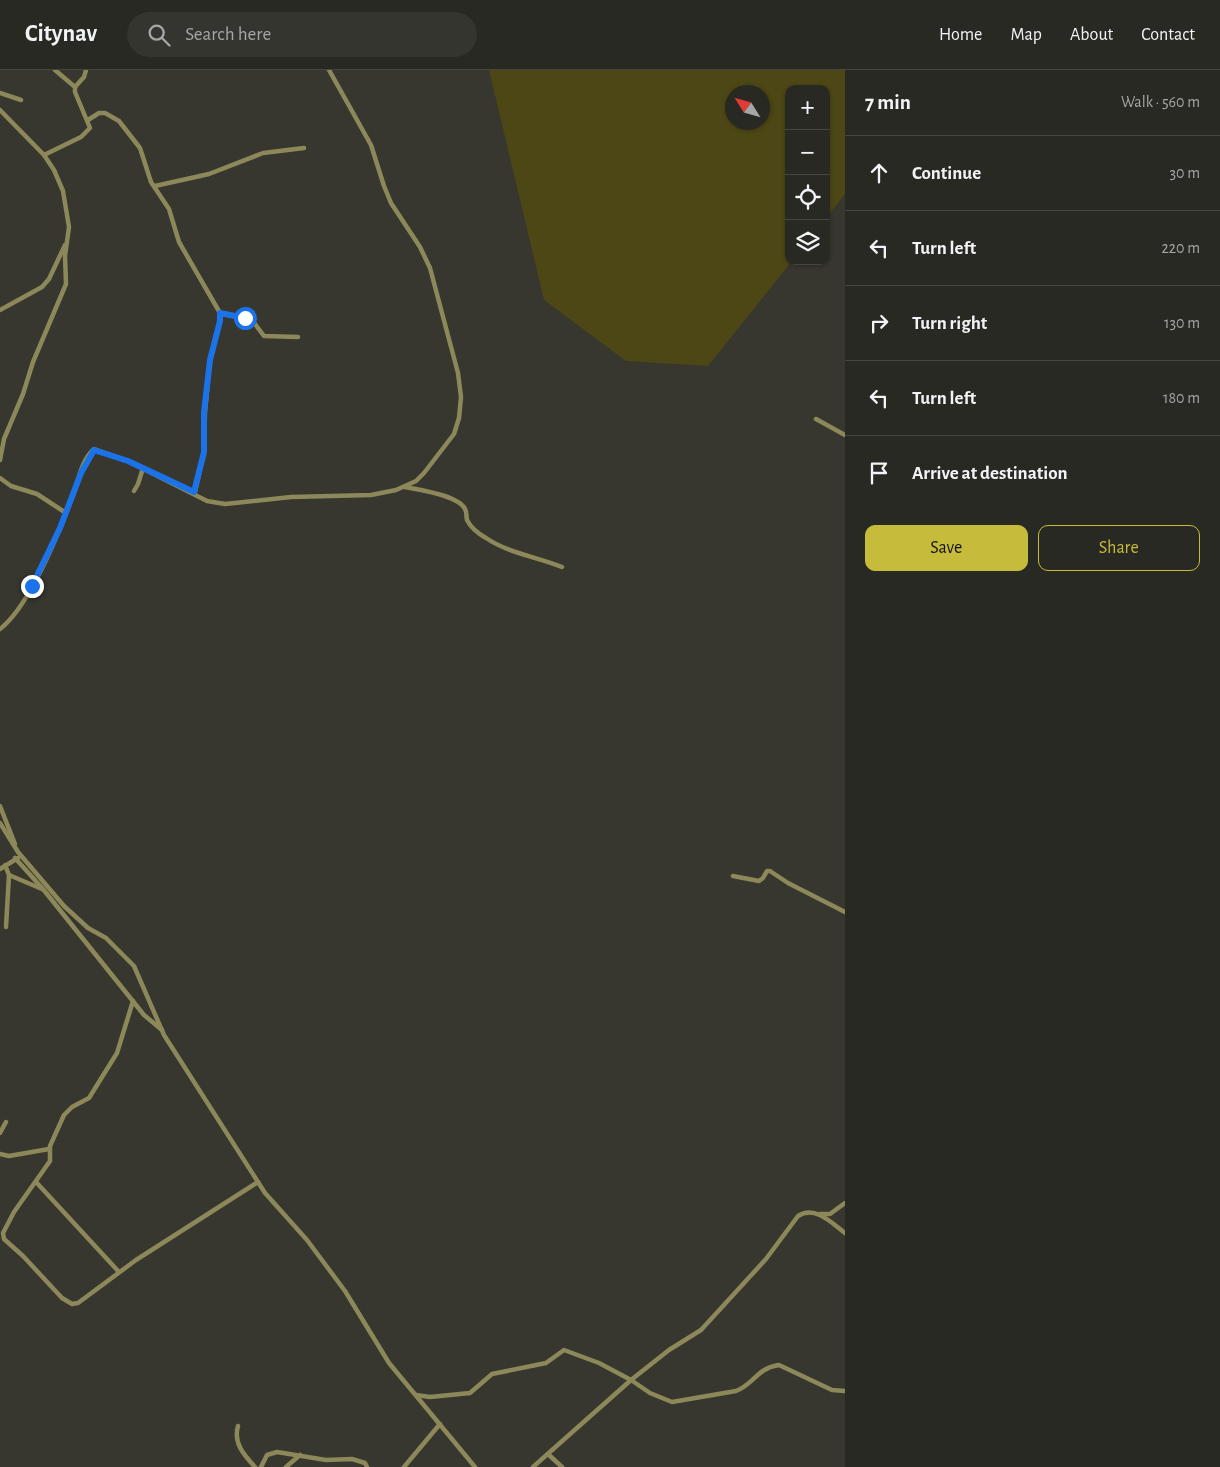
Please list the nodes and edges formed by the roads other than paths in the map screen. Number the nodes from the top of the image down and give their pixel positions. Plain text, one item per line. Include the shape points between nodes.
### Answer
1 (55, 70) edge
2 (86, 70) edge
3 (329, 70) edge
4 (75, 87) junction
5 (0, 93) edge
6 (21, 100) dead end
7 (0, 110) edge
8 (88, 120) junction
9 (304, 148) dead end
10 (44, 155) junction
11 (154, 186) junction
12 (67, 241) junction
13 (0, 310) edge
14 (220, 313) junction
15 (298, 337) dead end
16 (816, 419) dead end
17 (845, 435) edge
18 (0, 460) edge
19 (143, 468) junction
20 (0, 478) edge
21 (405, 487) junction
22 (134, 491) dead end
23 (194, 492) junction
24 (66, 513) junction
25 (562, 567) dead end
26 (0, 629) edge
27 (0, 806) edge
28 (0, 823) edge
29 (16, 849) junction
30 (22, 857) junction
31 (15, 858) junction
32 (5, 865) junction
33 (0, 870) edge
34 (9, 875) junction
35 (733, 876) dead end
36 (43, 889) junction
37 (50, 890) junction
38 (845, 912) edge
39 (6, 926) dead end
40 (133, 1001) junction
41 (162, 1030) junction
42 (6, 1122) dead end
43 (0, 1133) edge
44 (49, 1149) junction
45 (0, 1154) edge
46 (36, 1182) junction
47 (258, 1182) junction
48 (845, 1203) edge
49 (818, 1214) junction
50 (845, 1233) edge
51 (119, 1272) junction
52 (632, 1380) junction
53 (845, 1391) edge
54 (416, 1395) junction
55 (440, 1424) junction
56 (238, 1426) dead end
57 (300, 1454) junction
58 (549, 1455) junction
59 (255, 1467) edge
60 (261, 1467) edge
61 (286, 1467) edge
62 (367, 1467) edge
63 (404, 1467) edge
64 (475, 1467) edge
65 (534, 1467) edge
66 (562, 1467) edge

1 - 4 street
2 - 4 street
3 - 21 street via 371,145 391,203 430,268 458,374 461,397 454,434 424,474
4 - 8 street
5 - 6 street
7 - 10 street
8 - 10 street via 90,128 87,132
8 - 11 street via 105,113 119,121 140,148
9 - 11 street via 263,153 209,174
10 - 12 street via 63,191 69,219
11 - 14 street via 169,209 179,242
12 - 13 street via 53,274 42,287
12 - 18 street via 66,284 35,354 4,439
14 - 15 street via 252,320 264,336
14 - 23 street via 204,412 204,452
16 - 17 street
19 - 22 street
19 - 23 street
19 - 24 street via 94,450 81,473
20 - 24 street via 11,486 37,494
21 - 23 street via 371,495 291,496 225,504 207,501
21 - 25 street via 460,503 472,527 486,538
24 - 26 street via 20,608
27 - 29 street
28 - 29 street
29 - 30 street
30 - 31 street
30 - 37 street
31 - 32 street
31 - 36 street
32 - 33 street
32 - 34 street
34 - 36 street
34 - 39 street
35 - 38 street via 759,880 770,871
36 - 37 street
36 - 40 street
37 - 41 street via 88,928 106,938 134,966
40 - 41 street
40 - 44 street via 117,1053 89,1098 64,1115
41 - 47 street
42 - 43 street
44 - 45 street via 9,1156
44 - 46 street via 50,1161
46 - 51 street
46 - 51 street via 14,1212 3,1233 4,1239 62,1298 72,1304 88,1297
47 - 51 street
47 - 54 street via 307,1240 390,1363
48 - 49 street via 830,1214
49 - 50 street
49 - 52 street via 805,1212 798,1216 766,1259 701,1330
52 - 53 street via 650,1393 672,1402 688,1401 740,1390 760,1371 779,1365 832,1390
52 - 54 street via 564,1350 546,1363 492,1374 470,1393 430,1398
52 - 58 street
54 - 55 street
55 - 63 street
55 - 64 street
56 - 59 street via 239,1446
57 - 60 street via 271,1453
57 - 61 street
57 - 62 street via 326,1460 358,1460
58 - 65 street
58 - 66 street

